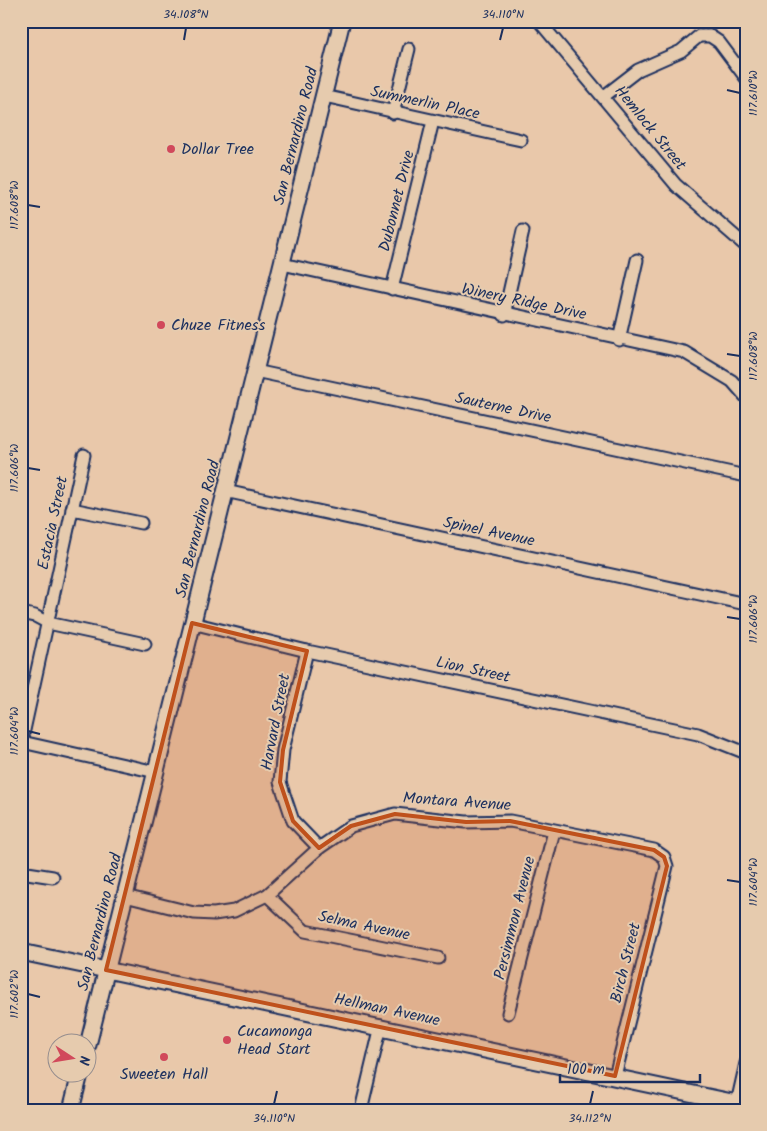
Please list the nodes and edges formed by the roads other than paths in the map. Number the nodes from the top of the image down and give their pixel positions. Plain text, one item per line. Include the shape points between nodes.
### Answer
1 (342, 21) edge
2 (539, 21) edge
3 (410, 49) dead end
4 (746, 78) edge
5 (324, 96) junction
6 (603, 97) junction
7 (393, 113) junction
8 (433, 121) junction
9 (521, 140) dead end
10 (523, 231) dead end
11 (746, 246) edge
12 (637, 260) dead end
13 (282, 264) junction
14 (392, 289) junction
15 (504, 315) junction
16 (619, 340) junction
17 (255, 371) junction
18 (746, 397) edge
19 (84, 455) dead end
20 (745, 477) edge
21 (225, 491) junction
22 (72, 509) junction
23 (141, 523) dead end
24 (746, 604) edge
25 (21, 613) edge
26 (48, 623) junction
27 (192, 624) junction
28 (145, 644) dead end
29 (307, 651) junction
30 (22, 743) edge
31 (746, 753) edge
32 (156, 772) junction
33 (554, 831) junction
34 (320, 848) junction
35 (664, 857) joint
36 (21, 872) edge
37 (53, 877) dead end
38 (266, 895) junction
39 (125, 896) junction
40 (21, 952) edge
41 (438, 958) dead end
42 (106, 970) junction
43 (508, 1013) dead end
44 (381, 1026) junction
45 (91, 1034) edge
46 (746, 1063) edge
47 (615, 1076) junction
48 (78, 1084) edge
49 (709, 1103) edge
50 (742, 1104) edge
51 (71, 1110) edge
52 (360, 1110) edge

1 - 5 street, San Bernardino Road
2 - 6 street, Hemlock Street
3 - 7 street
4 - 6 street via 719,42 710,36 699,36 681,51 638,70
5 - 7 street, Summerlin Place
5 - 13 street, San Bernardino Road
6 - 11 street, Hemlock Street via 676,185
7 - 8 street, Summerlin Place
8 - 9 street, Summerlin Place
8 - 14 street, Dubonnet Drive
10 - 15 street
12 - 16 street
13 - 14 street, Winery Ridge Drive
13 - 17 street, San Bernardino Road
14 - 15 street, Winery Ridge Drive
15 - 16 street, Winery Ridge Drive
16 - 18 street, Winery Ridge Drive via 684,352 732,380
17 - 20 street, Sauterne Drive
17 - 21 street, San Bernardino Road
19 - 22 street, Estacia Street
21 - 24 street, Spinel Avenue
21 - 27 street, San Bernardino Road
22 - 23 street
22 - 26 street, Estacia Street
25 - 26 street
26 - 28 street
26 - 30 street, Estacia Street
27 - 29 street, Lion Street
27 - 32 street, San Bernardino Road
29 - 31 street, Lion Street via 698,734
29 - 34 street, Harvard Street via 283,750 280,782 293,821
30 - 32 street
32 - 39 street, San Bernardino Road
33 - 34 street, Montara Avenue via 510,821 466,822 395,814 351,826
33 - 35 street, Montara Avenue via 654,850
33 - 43 street, Persimmon Avenue
34 - 38 street, Montara Avenue
35 - 47 street, Birch Street via 667,866
36 - 37 street
38 - 39 street, Montara Avenue via 234,911 214,914 194,913
38 - 41 street, Selma Avenue via 304,931
39 - 42 street, San Bernardino Road
40 - 42 street, Hellman Avenue
42 - 44 street, Hellman Avenue
42 - 45 street, San Bernardino Road
44 - 47 street, Hellman Avenue
44 - 52 street
46 - 50 street
47 - 49 street, Hellman Avenue
48 - 51 street
49 - 50 street, Hellman Avenue

